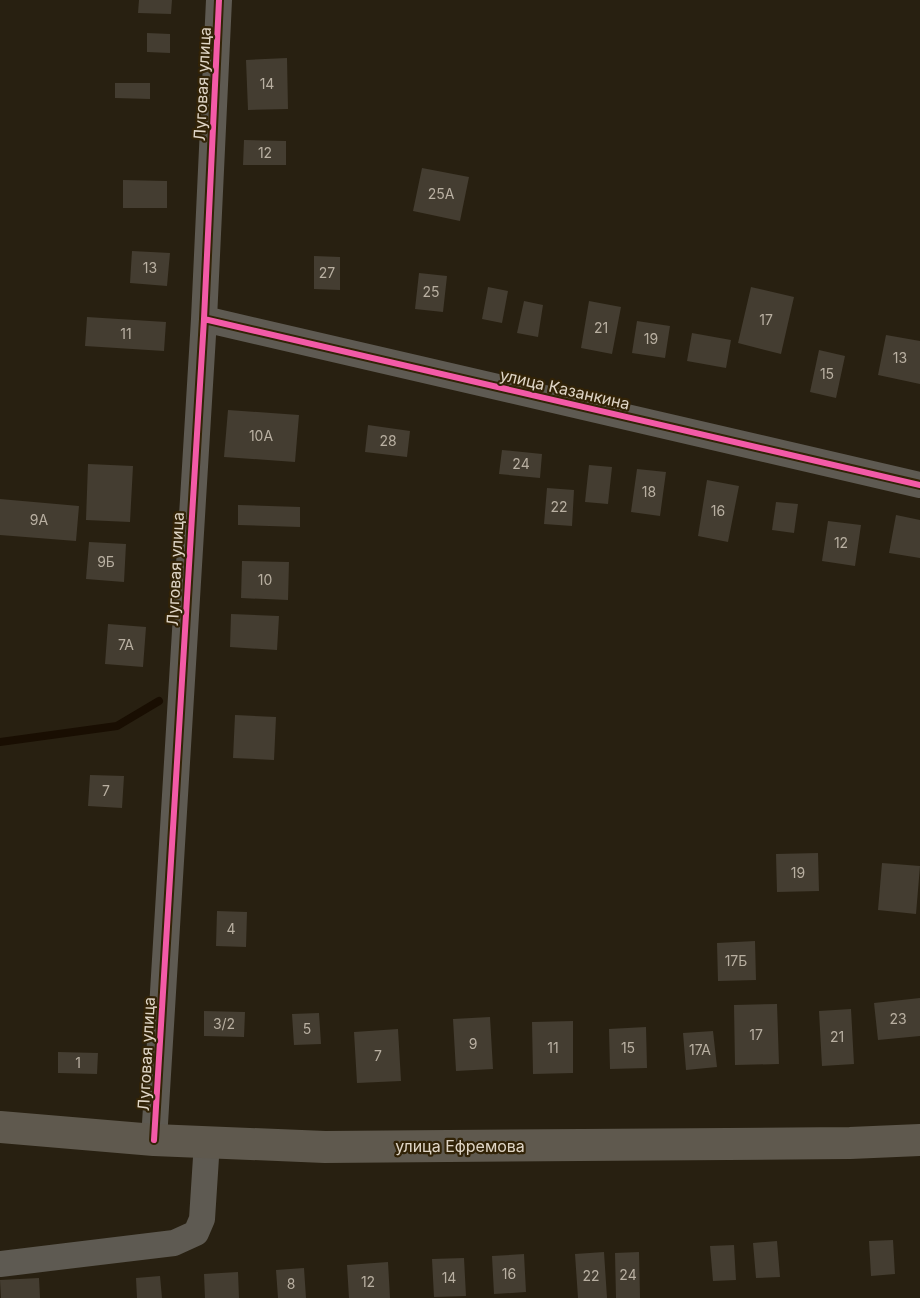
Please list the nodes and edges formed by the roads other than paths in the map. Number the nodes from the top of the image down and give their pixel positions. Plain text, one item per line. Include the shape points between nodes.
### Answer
1 (219, 0) edge
2 (204, 319) junction
3 (920, 485) edge
4 (0, 1126) edge
5 (154, 1140) junction
6 (920, 1140) edge
7 (207, 1142) junction
8 (0, 1264) edge

1 - 2 street, Луговая улица
2 - 3 street, улица Казанкина
2 - 5 street, Луговая улица
4 - 5 main road, улица Ефремова
5 - 7 main road, улица Ефремова
6 - 7 main road, улица Ефремова via 325,1147
7 - 8 street via 202,1219 196,1233 174,1243

